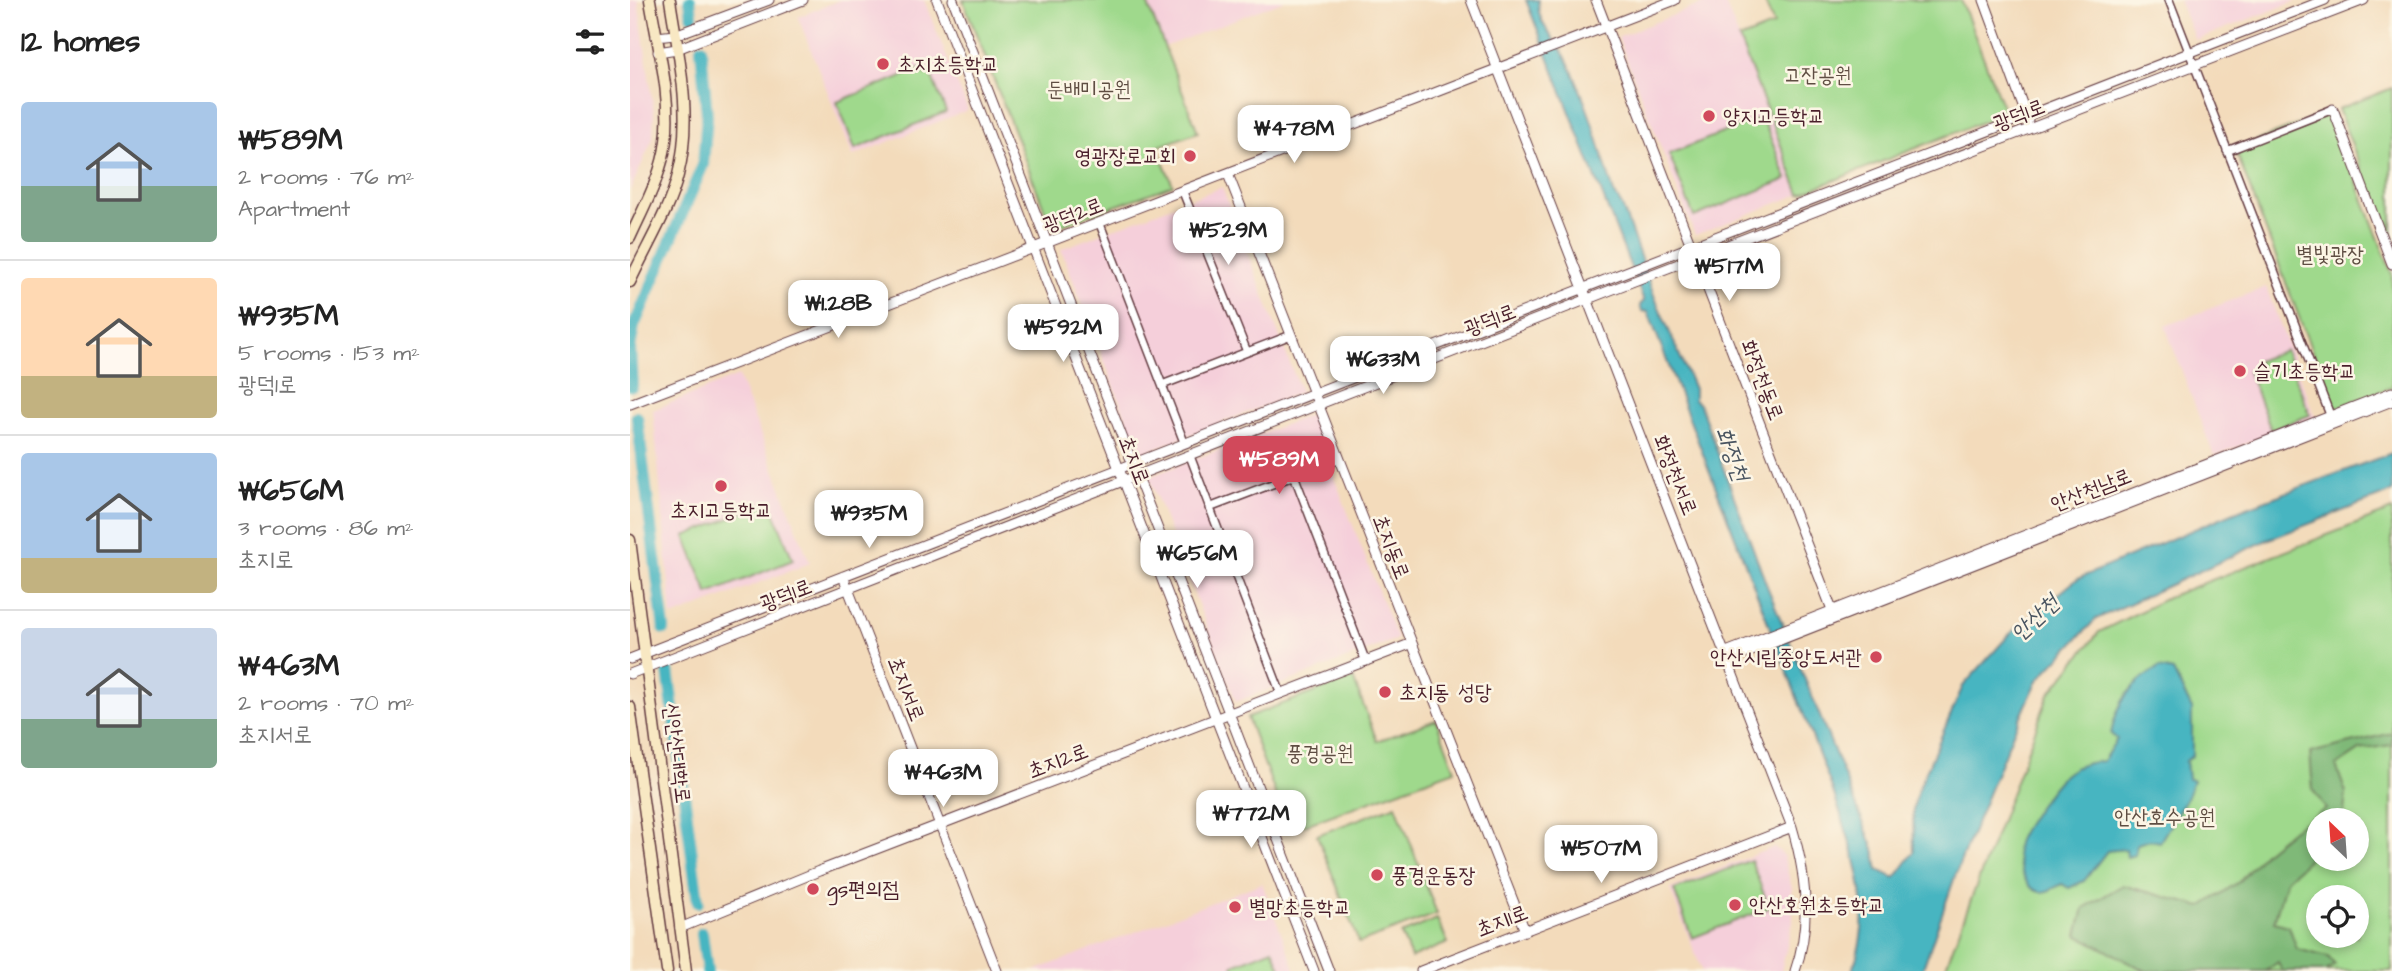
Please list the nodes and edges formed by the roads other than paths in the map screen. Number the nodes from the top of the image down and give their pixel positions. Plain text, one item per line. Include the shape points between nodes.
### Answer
1 (650, 0) edge
2 (670, 0) edge
3 (769, 0) edge
4 (803, 0) edge
5 (937, 0) edge
6 (953, 0) edge
7 (1471, 0) edge
8 (1596, 0) edge
9 (1675, 0) edge
10 (1984, 0) edge
11 (2169, 0) edge
12 (2325, 0) edge
13 (2364, 0) edge
14 (1606, 26) junction
15 (675, 35) junction
16 (656, 37) junction
17 (677, 48) junction
18 (658, 51) junction
19 (2189, 53) junction
20 (2194, 66) junction
21 (1498, 70) junction
22 (2333, 109) joint
23 (2027, 116) junction
24 (2032, 128) junction
25 (2227, 151) junction
26 (1228, 174) junction
27 (1184, 192) junction
28 (1100, 224) junction
29 (630, 238) edge
30 (1048, 244) junction
31 (1691, 246) junction
32 (1035, 249) junction
33 (1696, 259) junction
34 (2392, 264) edge
35 (630, 282) edge
36 (1583, 287) junction
37 (1588, 300) junction
38 (1292, 335) junction
39 (1247, 352) junction
40 (1162, 385) junction
41 (1313, 392) junction
42 (2392, 392) edge
43 (2392, 401) edge
44 (630, 404) edge
45 (1318, 406) junction
46 (2332, 420) junction
47 (1184, 442) junction
48 (1190, 456) junction
49 (1338, 458) junction
50 (1133, 463) junction
51 (1119, 468) junction
52 (1294, 475) junction
53 (1138, 476) junction
54 (1124, 481) junction
55 (1209, 508) junction
56 (630, 540) edge
57 (843, 576) junction
58 (849, 589) junction
59 (1833, 614) junction
60 (1410, 645) junction
61 (645, 653) junction
62 (1727, 656) junction
63 (630, 659) edge
64 (1366, 662) junction
65 (647, 668) junction
66 (630, 674) edge
67 (1281, 694) junction
68 (630, 707) edge
69 (1229, 714) junction
70 (1217, 719) junction
71 (940, 826) junction
72 (1792, 827) junction
73 (680, 928) junction
74 (1525, 931) junction
75 (667, 971) edge
76 (686, 971) edge
77 (997, 971) edge
78 (1314, 971) edge
79 (1329, 971) edge
80 (1421, 971) edge
81 (1795, 971) edge

1 - 16 main road
2 - 15 main road
3 - 15 street
4 - 17 street
5 - 32 street, 초지로
6 - 30 street, 초지로
7 - 21 street, 화정천서로
8 - 14 street, 화정천동로
9 - 14 street
10 - 23 street
11 - 19 street
12 - 19 street, 광덕1로
13 - 20 street, 광덕1로
14 - 21 street, 광덕2로
14 - 31 street, 화정천동로
15 - 16 street
15 - 17 main road
16 - 18 main road
17 - 18 street
17 - 35 main road via 686,104 678,177
18 - 29 main road via 666,141 658,174
19 - 20 street
19 - 23 street, 광덕1로
20 - 24 street, 광덕1로
20 - 25 street
21 - 26 street, 광덕2로
21 - 36 street, 화정천서로
22 - 25 street
22 - 34 street
23 - 24 street
23 - 31 street, 광덕1로
24 - 33 street, 광덕1로
25 - 46 street
26 - 27 street, 광덕2로
26 - 38 street, 초지동로
27 - 28 street, 광덕2로
27 - 39 street
28 - 30 street, 광덕2로
28 - 40 street
30 - 32 street, 광덕2로
30 - 50 street, 초지로
31 - 33 street, 화정천동로
31 - 36 street, 광덕1로
32 - 44 street, 광덕2로
32 - 51 street, 초지로
33 - 37 street, 광덕1로
33 - 59 street, 화정천동로
36 - 37 street, 화정천서로
36 - 41 street, 광덕1로
37 - 45 street, 광덕1로
37 - 62 street, 화정천서로
38 - 39 street
38 - 41 street, 초지동로
39 - 40 street
40 - 47 street
41 - 45 street, 초지동로
41 - 47 street, 광덕1로
42 - 46 street, 안산천남로
43 - 46 street, 안산천남로
45 - 48 street, 광덕1로
45 - 49 street, 초지동로
46 - 59 street, 안산천남로
47 - 50 street, 광덕1로
48 - 53 street, 광덕1로
48 - 55 street
49 - 52 street
49 - 60 street, 초지동로
50 - 51 street, 광덕1로
50 - 53 street, 초지로
51 - 54 street, 초지로
51 - 57 street, 광덕1로
52 - 55 street
52 - 64 street
53 - 54 street, 광덕1로
53 - 69 street, 초지로
54 - 58 street, 광덕1로
54 - 70 street, 초지로
55 - 67 street
56 - 61 main road, 신안산대학로
57 - 58 street, 초지서로
57 - 61 street, 광덕1로
58 - 65 street, 광덕1로
58 - 71 street, 초지서로
59 - 62 street, 안산천남로
60 - 64 street, 초지2로
60 - 74 street, 초지동로
61 - 63 street, 광덕1로
61 - 65 main road, 신안산대학로
62 - 72 street, 화정천서로
64 - 67 street, 초지2로
65 - 66 street, 광덕1로
65 - 73 main road, 신안산대학로
67 - 69 street, 초지2로
68 - 75 main road, 신안산대학로
69 - 70 street, 초지2로
69 - 79 street, 초지로
70 - 71 street, 초지2로
70 - 78 street, 초지로
71 - 73 street, 초지2로
71 - 77 street, 초지서로
72 - 74 street, 초지1로
72 - 81 street, 화정천서로 via 1805,879 1806,905
73 - 76 main road, 신안산대학로
74 - 80 street, 초지1로

